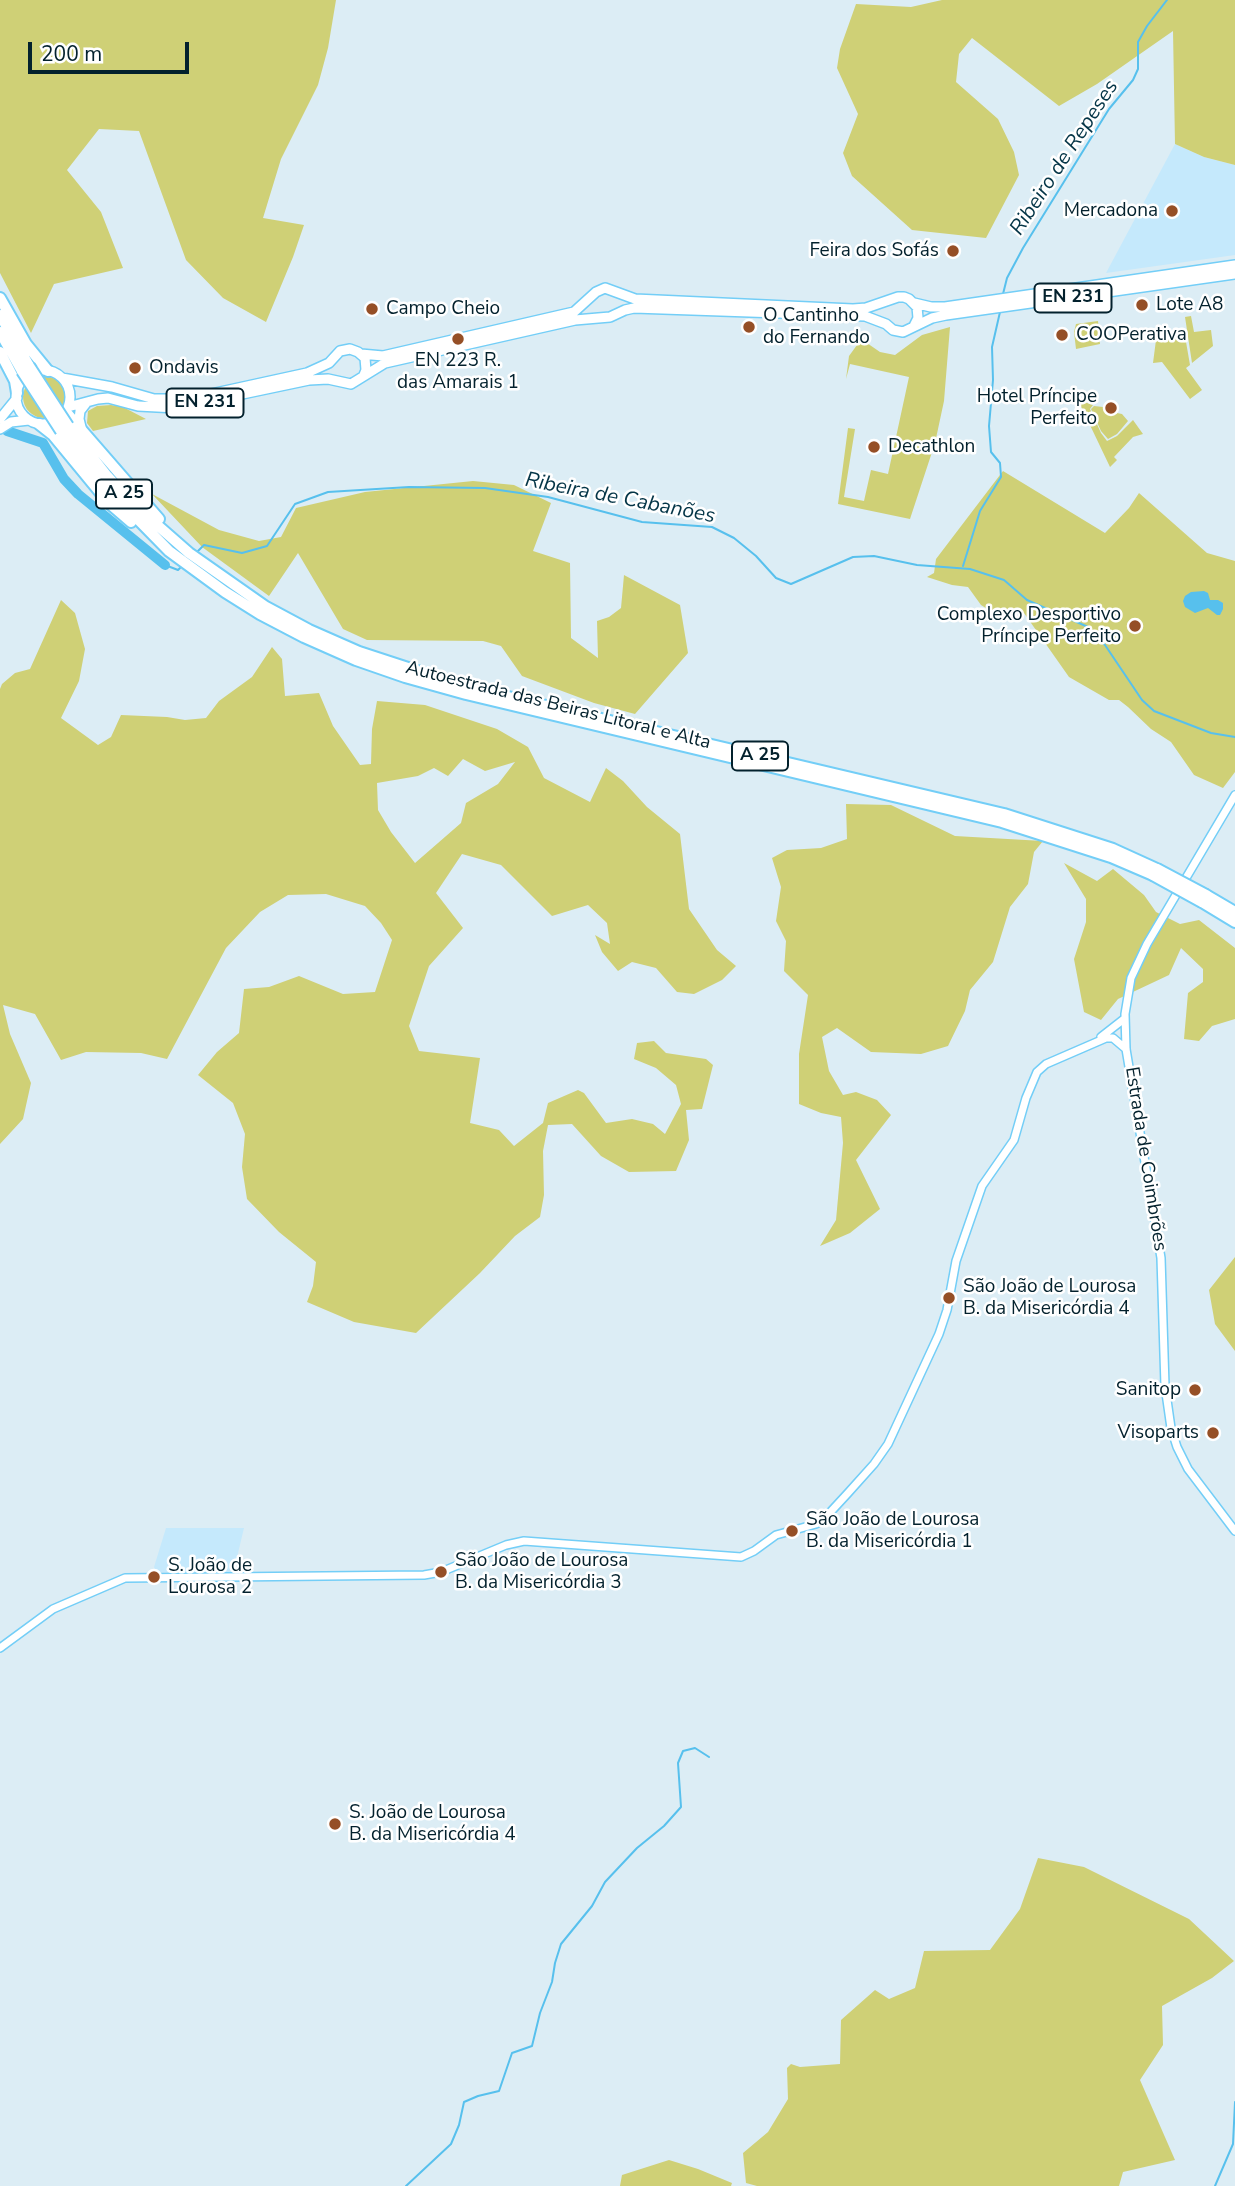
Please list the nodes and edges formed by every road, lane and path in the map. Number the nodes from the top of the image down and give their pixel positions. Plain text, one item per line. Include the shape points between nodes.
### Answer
1 (1235, 264) edge
2 (1235, 274) edge
3 (618, 293) junction
4 (594, 297) junction
5 (0, 298) edge
6 (892, 299) junction
7 (914, 303) junction
8 (618, 312) junction
9 (0, 315) edge
10 (601, 316) junction
11 (886, 324) junction
12 (913, 327) junction
13 (0, 332) edge
14 (0, 352) edge
15 (361, 354) junction
16 (333, 359) junction
17 (26, 368) junction
18 (48, 371) junction
19 (364, 375) junction
20 (62, 378) junction
21 (341, 382) junction
22 (17, 395) junction
23 (87, 401) junction
24 (67, 409) junction
25 (0, 419) edge
26 (34, 422) junction
27 (64, 428) junction
28 (0, 429) edge
29 (83, 433) junction
30 (169, 551) junction
31 (189, 553) junction
32 (1235, 795) edge
33 (1155, 872) junction
34 (1204, 899) junction
35 (1235, 912) edge
36 (1235, 922) edge
37 (1125, 1018) junction
38 (1125, 1032) junction
39 (1106, 1038) junction
40 (1082, 1049) junction
41 (1126, 1049) junction
42 (1235, 1531) edge
43 (0, 1648) edge

1 - 7 main road, EN 231 via 945,307
2 - 12 main road, EN 231 via 932,318
3 - 4 main road, EN 231 via 605,288
3 - 6 main road, EN 231 via 635,299 853,309
3 - 8 main road via 622,305
4 - 10 main road via 594,310
4 - 15 main road, EN 231 via 579,310 560,316 383,356
5 - 18 highway via 26,344
6 - 7 main road, EN 231 via 904,297
6 - 11 main road via 883,313
7 - 12 main road via 918,313
8 - 10 main road, EN 231
8 - 11 main road, EN 231 via 634,308 865,316
9 - 17 highway, Autoestrada das Beiras Litoral e Alta / A 25
10 - 19 main road, EN 231 via 385,363
11 - 12 main road, EN 231 via 898,332
13 - 17 highway, Autoestrada das Beiras Litoral e Alta / A 25
14 - 22 highway
15 - 16 main road, EN 231 via 345,349
15 - 19 main road via 366,364
16 - 20 main road, EN 231 via 307,373 172,401
16 - 21 main road via 334,374
17 - 27 highway, Autoestrada das Beiras Litoral e Alta / A 25, bridge
18 - 20 main road, EN 231
18 - 22 main road via 28,375
19 - 21 main road, EN 231 via 352,384
20 - 24 main road via 69,391
21 - 23 main road, EN 231 via 321,378 176,408 138,406 108,398
22 - 25 main road
22 - 26 main road via 19,408
23 - 24 main road, EN 231
23 - 29 main road via 79,419
24 - 26 main road, EN 231 via 54,422
24 - 29 highway
26 - 28 main road, EN 231 via 11,422
26 - 30 highway via 53,435 109,503
27 - 30 highway, Autoestrada das Beiras Litoral e Alta / A 25 via 116,498
27 - 31 highway, Autoestrada das Beiras Litoral e Alta / A 25 via 132,503
29 - 31 highway
30 - 33 highway, Autoestrada das Beiras Litoral e Alta / A 25 via 225,592 293,632 405,677 1002,822
31 - 33 highway, Autoestrada das Beiras Litoral e Alta / A 25 via 266,607 309,630 407,669 1004,814 1074,835
32 - 37 street, Estrada de Coimbrões via 1147,944 1131,978
33 - 34 highway, Autoestrada das Beiras Litoral e Alta / A 25, bridge
34 - 35 highway, Autoestrada das Beiras Litoral e Alta / A 25
34 - 36 highway, Autoestrada das Beiras Litoral e Alta / A 25
37 - 38 street, Estrada de Coimbrões
37 - 40 street
38 - 39 street
38 - 41 street, Estrada de Coimbrões
39 - 40 street
39 - 41 street
40 - 43 street via 1046,1064 1033,1080 1014,1140 982,1186 956,1261 939,1334 888,1444 816,1524 776,1535 741,1557 524,1541 424,1575 124,1578 53,1609
41 - 42 street, Estrada de Coimbrões via 1161,1258 1171,1429 1188,1469

